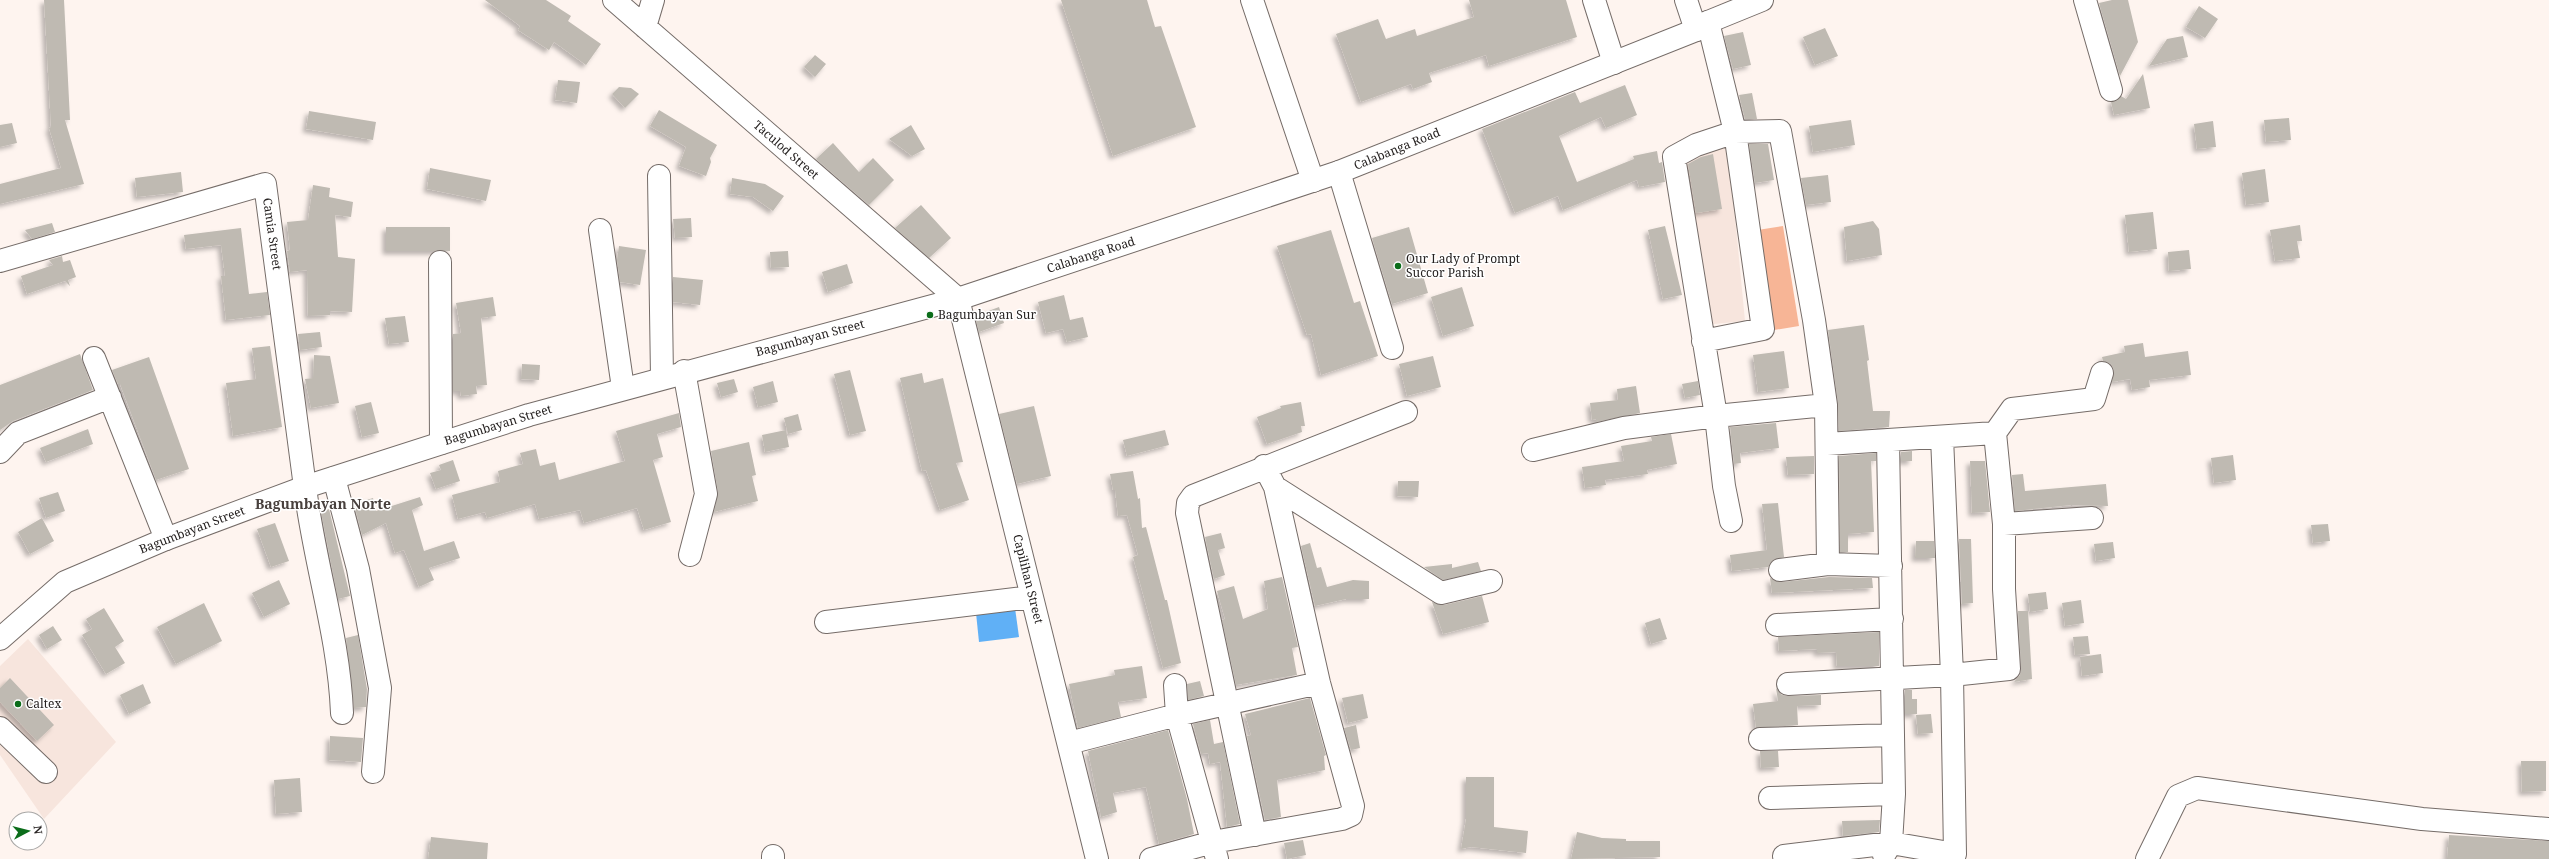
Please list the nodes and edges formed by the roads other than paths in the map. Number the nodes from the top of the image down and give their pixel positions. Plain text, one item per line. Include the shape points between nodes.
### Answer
1 (614, 0) edge
2 (653, 0) edge
3 (1252, 0) edge
4 (1594, 0) edge
5 (1686, 0) edge
6 (1762, 0) edge
7 (2086, 0) edge
8 (1702, 26) junction
9 (645, 27) junction
10 (1614, 63) junction
11 (2111, 90) dead end
12 (1735, 132) junction
13 (1339, 172) junction
14 (659, 176) dead end
15 (1313, 181) junction
16 (600, 230) dead end
17 (0, 261) edge
18 (440, 262) dead end
19 (1025, 277) joint
20 (958, 299) junction
21 (1703, 341) junction
22 (1392, 348) dead end
23 (94, 358) dead end
24 (684, 372) junction
25 (2102, 373) dead end
26 (662, 377) junction
27 (623, 388) junction
28 (110, 397) junction
29 (1826, 405) junction
30 (1406, 412) dead end
31 (1716, 416) junction
32 (1995, 433) junction
33 (1942, 436) junction
34 (1888, 440) junction
35 (442, 443) junction
36 (1827, 444) junction
37 (1533, 450) dead end
38 (0, 452) edge
39 (1264, 466) junction
40 (334, 478) junction
41 (305, 487) junction
42 (1275, 487) junction
43 (2092, 518) dead end
44 (1731, 521) dead end
45 (2004, 524) junction
46 (166, 538) junction
47 (690, 555) dead end
48 (1828, 564) junction
49 (1891, 566) junction
50 (1780, 570) dead end
51 (1491, 582) dead end
52 (1032, 597) junction
53 (1892, 619) junction
54 (826, 622) dead end
55 (1777, 624) dead end
56 (0, 639) edge
57 (1952, 675) junction
58 (1893, 679) junction
59 (1319, 683) junction
60 (1175, 684) dead end
61 (1788, 684) dead end
62 (1228, 704) junction
63 (342, 713) dead end
64 (1177, 715) junction
65 (0, 728) edge
66 (1892, 735) junction
67 (1760, 739) dead end
68 (1069, 743) junction
69 (46, 772) dead end
70 (374, 772) dead end
71 (1894, 794) junction
72 (1770, 798) dead end
73 (2549, 829) edge
74 (1255, 835) junction
75 (1215, 850) edge
76 (1887, 851) edge
77 (1784, 856) dead end
78 (1097, 859) edge
79 (1151, 859) edge
80 (2147, 859) edge

1 - 9 street, Taculod Street
2 - 9 street
3 - 15 street
4 - 10 street
5 - 8 street
6 - 8 street, Calabanga Road
7 - 11 street
8 - 10 street, Calabanga Road
8 - 12 street
9 - 20 street, Taculod Street
10 - 13 street, Calabanga Road
12 - 21 street via 1696,146 1674,158
12 - 21 street via 1763,329
12 - 29 street via 1780,131 1814,320
13 - 15 street, Calabanga Road
13 - 22 street
14 - 26 street
15 - 19 street, Calabanga Road
16 - 27 street
17 - 41 street, Camia Street via 265,184
18 - 35 street
19 - 20 street, Bagumbayan Street
20 - 24 street, Bagumbayan Street
20 - 52 street, Capilihan Street
21 - 31 street
23 - 28 street
24 - 26 street, Bagumbayan Street
24 - 47 street via 706,494
25 - 32 street via 2094,399 2012,409
26 - 27 street, Bagumbayan Street
27 - 35 street, Bagumbayan Street
28 - 38 street via 18,433
28 - 46 street
29 - 31 street
29 - 36 street
30 - 39 street
31 - 37 street via 1624,428
31 - 44 street
32 - 33 street
32 - 45 street
33 - 34 street
33 - 57 street
34 - 36 street
34 - 49 street
35 - 40 street, Bagumbayan Street
36 - 48 street
39 - 42 street
39 - 62 street via 1193,496 1188,503 1187,513
40 - 41 street, Bagumbayan Street
40 - 70 street via 358,569 380,688
41 - 46 street, Bagumbayan Street
41 - 63 street via 340,675
42 - 51 street via 1441,593
42 - 59 street
43 - 45 street
45 - 57 street via 2008,669
46 - 56 street, Bagumbayan Street via 65,582
48 - 49 street
48 - 50 street
49 - 53 street
52 - 54 street
52 - 68 street, Capilihan Street
53 - 55 street
53 - 58 street
57 - 58 street
57 - 76 street via 1954,854
58 - 61 street
58 - 66 street
59 - 62 street
59 - 74 street via 1353,806 1351,815 1342,819
60 - 64 street
62 - 64 street
62 - 74 street
64 - 68 street
64 - 75 street
65 - 69 street
66 - 67 street
66 - 71 street
68 - 78 street, Capilihan Street
71 - 72 street
71 - 76 street
73 - 80 street via 2422,819 2197,788 2178,796
74 - 75 street
75 - 79 street
76 - 77 street

